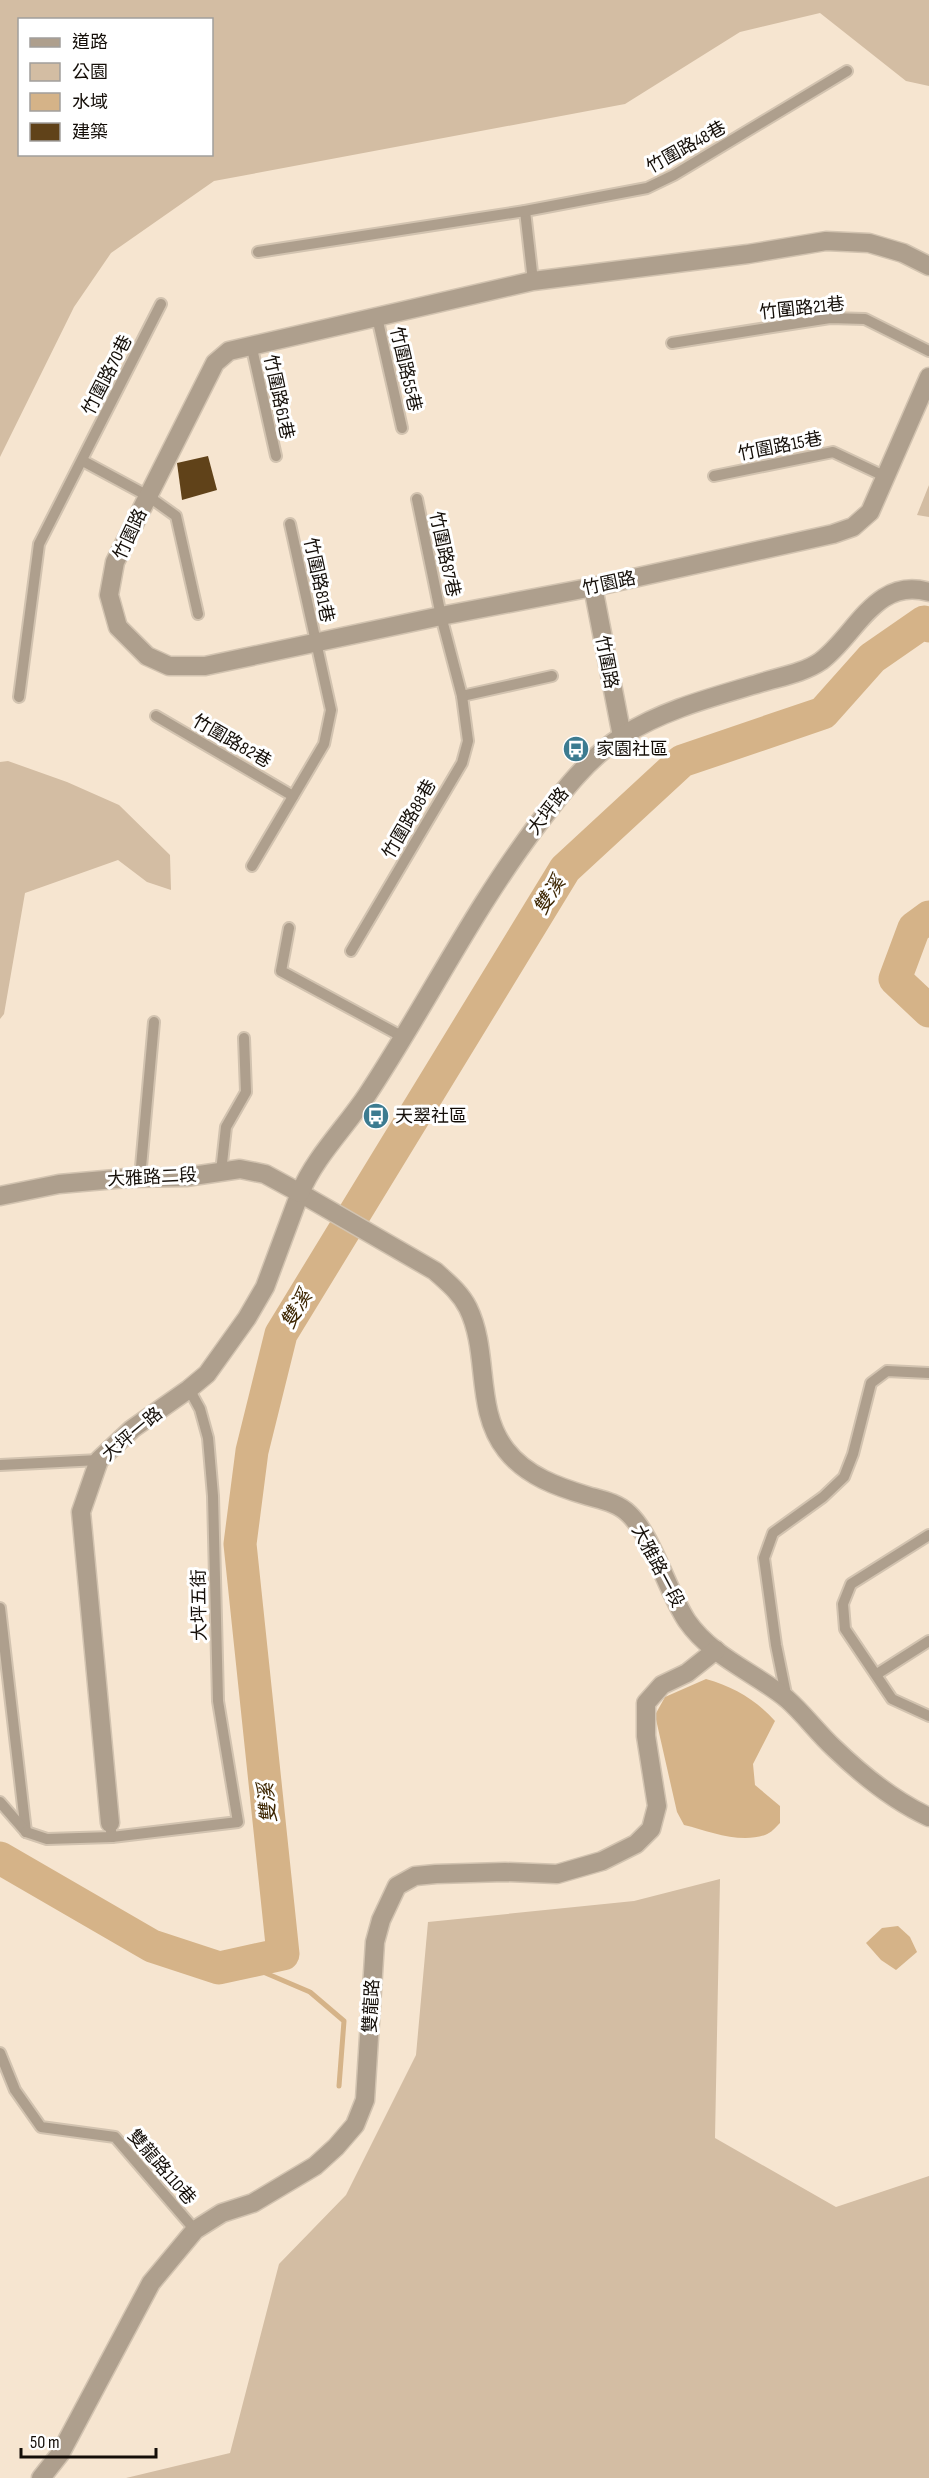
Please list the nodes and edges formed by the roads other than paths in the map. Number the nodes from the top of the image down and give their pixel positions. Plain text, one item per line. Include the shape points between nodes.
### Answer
1 (847, 71) dead end
2 (525, 212) junction
3 (258, 252) dead end
4 (929, 266) edge
5 (533, 281) junction
6 (161, 304) dead end
7 (377, 317) junction
8 (672, 343) dead end
9 (251, 344) junction
10 (929, 351) edge
11 (929, 377) edge
12 (402, 428) dead end
13 (276, 456) dead end
14 (83, 461) junction
15 (714, 476) dead end
16 (884, 476) junction
17 (148, 496) junction
18 (417, 499) dead end
19 (290, 524) dead end
20 (593, 587) junction
21 (929, 592) edge
22 (198, 614) dead end
23 (441, 616) junction
24 (316, 643) junction
25 (552, 676) dead end
26 (462, 696) junction
27 (19, 697) dead end
28 (156, 716) dead end
29 (622, 736) junction
30 (293, 796) junction
31 (252, 866) dead end
32 (289, 928) dead end
33 (351, 951) dead end
34 (154, 1022) dead end
35 (403, 1037) junction
36 (244, 1038) dead end
37 (220, 1172) junction
38 (140, 1178) junction
39 (300, 1194) junction
40 (0, 1196) edge
41 (929, 1373) edge
42 (189, 1389) junction
43 (99, 1460) junction
44 (0, 1465) edge
45 (929, 1535) edge
46 (0, 1608) edge
47 (929, 1641) edge
48 (716, 1650) junction
49 (877, 1674) junction
50 (788, 1700) junction
51 (929, 1716) edge
52 (0, 1802) edge
53 (929, 1817) edge
54 (111, 1830) junction
55 (26, 1832) junction
56 (0, 2053) edge
57 (195, 2230) junction
58 (41, 2478) edge

1 - 2 lane, 竹圍路48巷 via 674,176 647,188
2 - 3 lane, 竹圍路48巷
2 - 5 lane
4 - 5 street, 竹園路 via 869,243 826,241
5 - 7 street, 竹園路
6 - 14 lane, 竹圍路70巷
7 - 9 street, 竹園路
7 - 12 lane, 竹圍路55巷
8 - 10 lane, 竹圍路21巷 via 830,318 854,318 865,319
9 - 13 lane, 竹圍路61巷
9 - 17 street, 竹園路 via 229,351 215,363
11 - 16 street, 竹園路
14 - 17 lane
14 - 27 lane, 竹圍路70巷 via 39,544
15 - 16 lane, 竹圍路15巷 via 833,452
16 - 20 street, 竹園路 via 870,512 853,527
17 - 22 lane via 176,516
17 - 24 street, 竹園路 via 115,562 109,595 118,627 147,656 169,666 205,666
18 - 23 lane, 竹圍路87巷
19 - 24 lane, 竹圍路81巷
20 - 23 street, 竹園路
20 - 29 street, 竹圍路
21 - 29 street, 大坪路 via 916,588 895,591 882,598 819,662 657,716
23 - 24 street, 竹園路
23 - 26 lane, 竹圍路88巷
24 - 30 lane via 331,710 324,744
25 - 26 lane
26 - 33 lane, 竹圍路88巷 via 468,741 462,763
28 - 30 lane, 竹圍路82巷
29 - 35 street, 大坪路 via 584,767 523,844 486,897
30 - 31 lane
32 - 35 lane via 281,971
34 - 38 lane
35 - 39 street, 大坪路 via 367,1095 309,1172
36 - 37 lane via 246,1092 226,1127
37 - 38 street, 大雅路二段
37 - 39 street, 大雅路二段 via 240,1169 265,1173
38 - 40 street, 大雅路二段 via 58,1184
39 - 42 street, 大坪一路 via 266,1287 222,1355
39 - 48 street, 大雅路一段 via 435,1271 453,1287 476,1328 487,1409 506,1451 545,1481 612,1502 629,1514 688,1623
41 - 50 lane via 886,1371 872,1383 844,1477 773,1533 765,1558 776,1645
42 - 43 street, 大坪一路 via 146,1419
42 - 54 lane, 大坪五街 via 200,1409 208,1438 218,1701 238,1822
43 - 44 lane
43 - 54 street, 大坪一路 via 81,1512
45 - 49 lane via 851,1584 843,1604 845,1629
46 - 55 lane
47 - 49 lane
48 - 50 street, 大雅路一段
48 - 57 street, 雙龍路 via 662,1685 646,1703 646,1736 657,1806 651,1829 636,1844 602,1861 557,1874 436,1874 415,1876 397,1886 375,1942 365,2100 355,2125 315,2166 253,2203 222,2213
49 - 51 lane via 892,1699
50 - 53 street, 大雅路一段 via 834,1748 896,1800
52 - 55 lane
54 - 55 lane via 47,1839
56 - 57 lane, 雙龍路110巷 via 15,2090 41,2127 114,2137
57 - 58 street, 雙龍路 via 152,2283 60,2454

